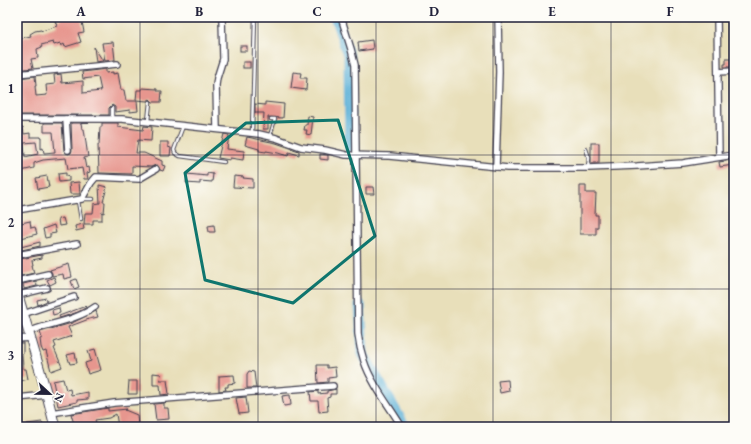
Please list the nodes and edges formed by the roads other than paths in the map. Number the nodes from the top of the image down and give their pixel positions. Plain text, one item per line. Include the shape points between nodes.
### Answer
1 (222, 17) edge
2 (255, 17) edge
3 (341, 17) edge
4 (498, 17) edge
5 (717, 17) edge
6 (117, 64) dead end
7 (734, 71) edge
8 (718, 72) junction
9 (17, 74) edge
10 (150, 102) dead end
11 (112, 108) dead end
12 (17, 119) edge
13 (66, 119) junction
14 (112, 119) junction
15 (272, 119) dead end
16 (148, 121) junction
17 (183, 126) junction
18 (218, 129) junction
19 (252, 133) junction
20 (270, 136) junction
21 (586, 149) dead end
22 (68, 150) dead end
23 (356, 155) junction
24 (734, 155) edge
25 (719, 157) junction
26 (224, 162) dead end
27 (496, 167) junction
28 (588, 168) junction
29 (156, 169) dead end
30 (93, 199) dead end
31 (80, 200) junction
32 (17, 210) edge
33 (81, 219) dead end
34 (76, 244) dead end
35 (17, 255) edge
36 (48, 274) dead end
37 (17, 281) edge
38 (47, 288) dead end
39 (17, 294) edge
40 (74, 297) dead end
41 (95, 307) dead end
42 (23, 314) junction
43 (29, 335) junction
44 (17, 339) edge
45 (332, 386) dead end
46 (47, 395) junction
47 (17, 398) edge
48 (52, 414) junction
49 (54, 427) edge
50 (402, 427) edge

1 - 18 street via 223,59 216,84
2 - 19 lane
3 - 23 street via 353,45
4 - 27 street
5 - 8 street
6 - 9 street
7 - 8 street
8 - 25 street
10 - 16 lane
11 - 14 lane
12 - 13 street
13 - 14 street
13 - 22 street
14 - 16 street
15 - 20 lane via 275,119
16 - 17 street
17 - 18 street
17 - 26 lane via 175,153 180,156
18 - 19 street
19 - 20 street
20 - 23 street via 305,148
21 - 28 lane
23 - 27 street
23 - 50 street via 360,348 371,377
24 - 25 street
25 - 28 street via 683,163
27 - 28 street
29 - 31 street via 139,179 96,178
30 - 31 lane
31 - 32 street
31 - 33 lane
34 - 35 street
36 - 37 street
38 - 39 street
39 - 42 main road
40 - 42 street
41 - 43 street
42 - 43 main road
43 - 44 street
43 - 46 main road
45 - 48 street via 114,403
46 - 47 street
46 - 48 main road
48 - 49 main road

